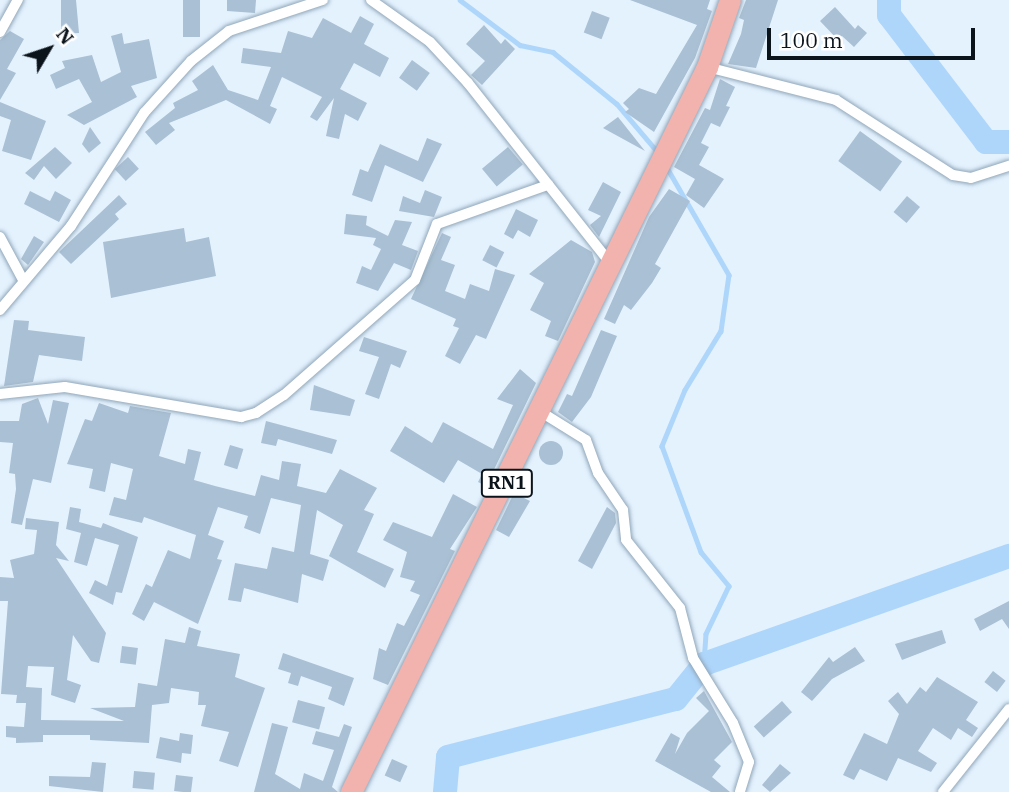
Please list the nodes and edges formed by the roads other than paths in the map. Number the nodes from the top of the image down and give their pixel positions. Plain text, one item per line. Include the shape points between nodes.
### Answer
1 (18, 0) edge
2 (323, 0) edge
3 (371, 0) edge
4 (730, 0) edge
5 (0, 32) edge
6 (707, 67) junction
7 (1009, 166) edge
8 (548, 185) junction
9 (0, 237) edge
10 (610, 262) junction
11 (22, 278) junction
12 (0, 310) edge
13 (0, 394) edge
14 (541, 412) junction
15 (1009, 709) edge
16 (351, 792) edge
17 (740, 792) edge
18 (943, 792) edge

1 - 5 street
2 - 11 street via 229,31 191,61 130,132 71,226
3 - 8 street via 430,42
4 - 6 highway, RN1
6 - 7 street via 836,100 954,175 971,178
6 - 10 highway, RN1
8 - 10 street
8 - 13 street via 437,224 415,280 284,395 256,413 241,417 65,387
9 - 11 street
10 - 14 highway, RN1
11 - 12 street
14 - 16 highway, RN1
14 - 17 street via 586,440 598,474 623,510 626,540 680,608 693,659 733,723 749,762
15 - 18 street

